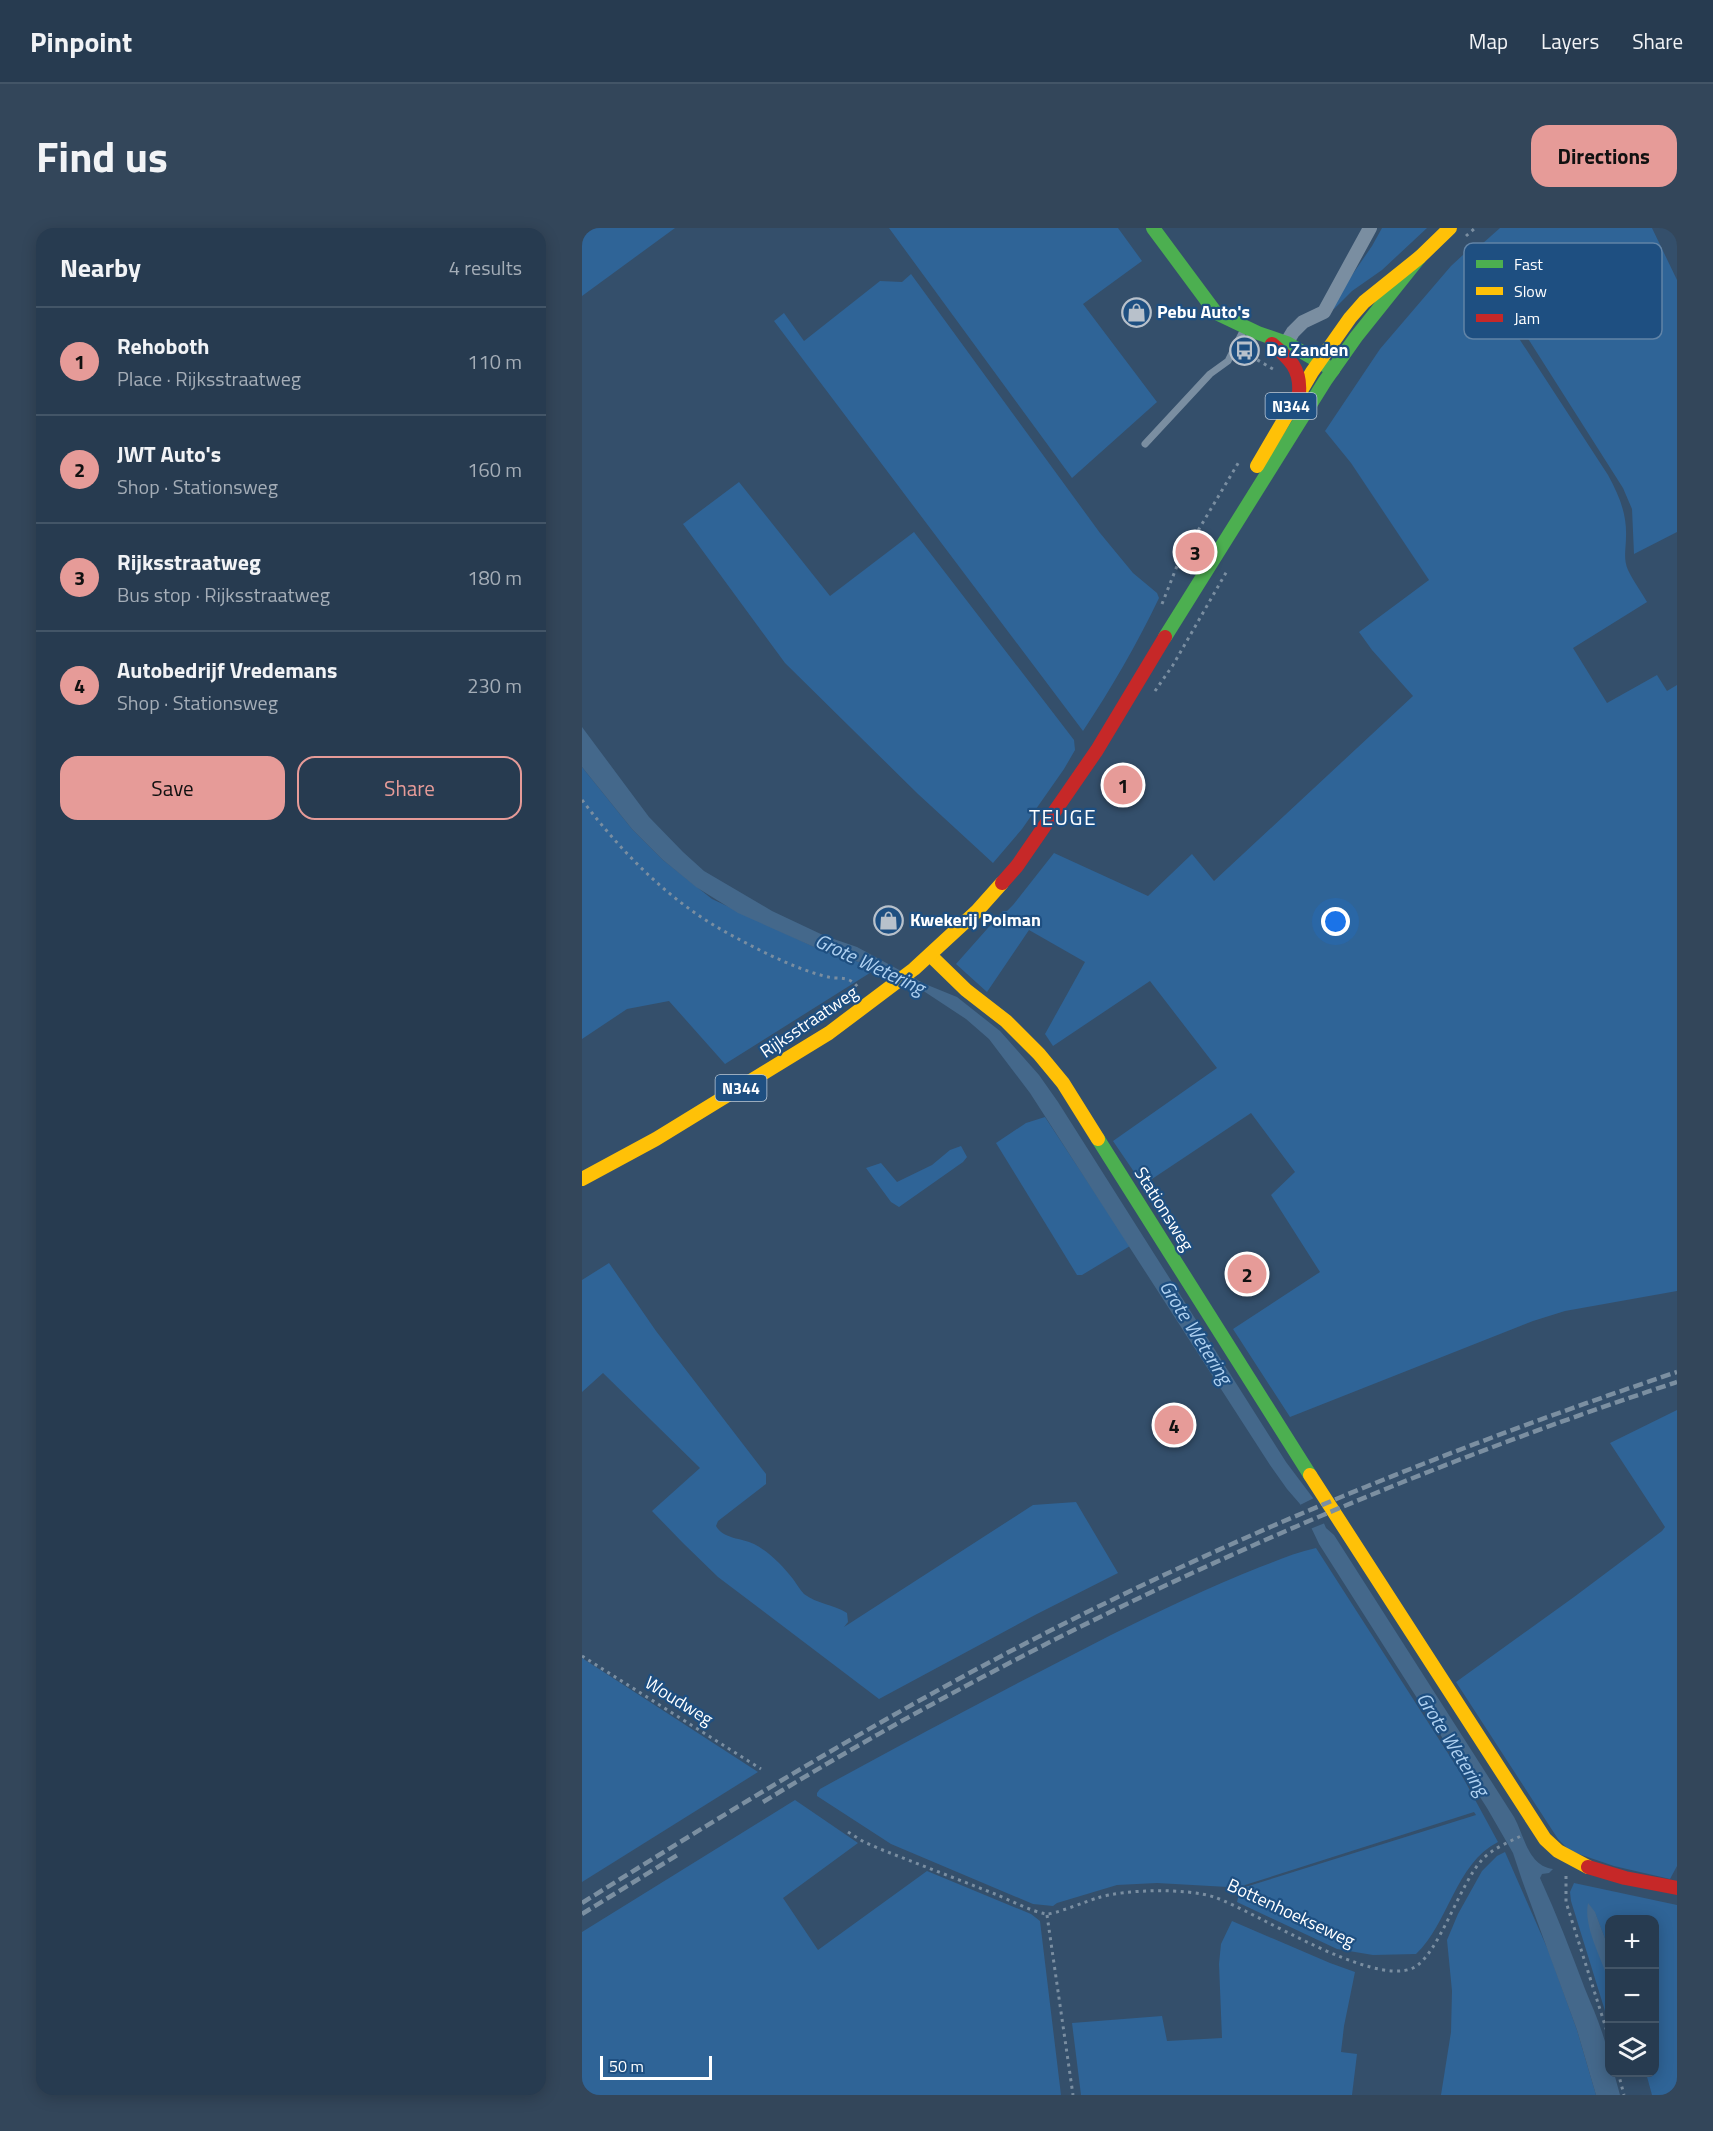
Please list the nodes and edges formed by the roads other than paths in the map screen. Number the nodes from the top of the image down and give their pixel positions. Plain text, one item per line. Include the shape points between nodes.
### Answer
1 (1152, 228) edge
2 (1370, 228) edge
3 (1450, 228) edge
4 (1420, 257) junction
5 (1245, 327) junction
6 (1285, 350) junction
7 (1315, 367) junction
8 (1329, 375) junction
9 (1299, 393) junction
10 (1145, 444) dead end
11 (1198, 581) junction
12 (930, 955) junction
13 (582, 1179) edge
14 (1677, 1888) edge

1 - 5 main road via 1214,310
2 - 6 street via 1324,312 1303,322 1293,332
3 - 4 main road, Rijksstraatweg / N344
4 - 7 main road, Rijksstraatweg / N344 via 1364,302
4 - 8 main road, Rijksstraatweg / N344
5 - 6 main road
5 - 10 lane via 1228,361 1210,374
6 - 7 main road
6 - 9 main road via 1300,374
7 - 8 main road
7 - 9 main road, Rijksstraatweg / N344
8 - 11 main road, Rijksstraatweg / N344
9 - 11 main road, Rijksstraatweg / N344 via 1218,537
11 - 12 main road, Rijksstraatweg / N344 via 1097,750 1017,866
12 - 13 main road, Rijksstraatweg / N344 via 829,1033 656,1139
12 - 14 main road, Stationsweg via 1006,1021 1063,1083 1545,1839 1569,1860

